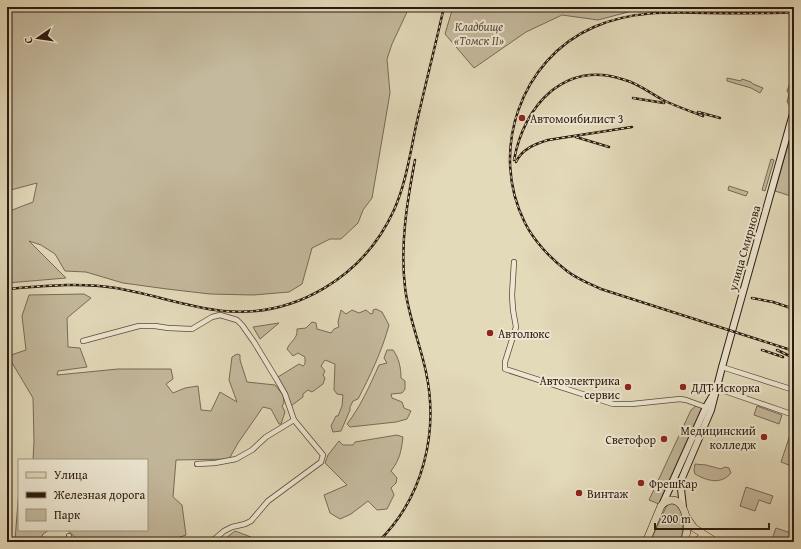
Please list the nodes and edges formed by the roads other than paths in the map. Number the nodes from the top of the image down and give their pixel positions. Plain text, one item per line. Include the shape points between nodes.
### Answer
1 (794, 110) edge
2 (514, 262) dead end
3 (83, 341) dead end
4 (722, 367) junction
5 (716, 390) junction
6 (794, 390) edge
7 (709, 408) junction
8 (794, 415) edge
9 (294, 420) junction
10 (197, 464) dead end
11 (663, 503) junction
12 (683, 507) junction
13 (686, 516) junction
14 (69, 536) dead end
15 (708, 538) junction
16 (70, 542) edge
17 (212, 542) edge
18 (646, 542) edge
19 (684, 542) edge
20 (695, 542) edge
21 (716, 542) edge

1 - 4 main road, улица Смирнова
2 - 7 street via 512,295 516,327 505,369 614,404 680,399
3 - 9 street via 139,326 192,329 212,316 220,315 237,320 254,342 285,394
4 - 5 main road, улица Смирнова
4 - 6 street
5 - 7 main road, улица Смирнова
5 - 8 street
7 - 11 main road, улица Смирнова
7 - 12 main road, улица Смирнова via 682,478
9 - 10 street via 236,459 215,464
9 - 17 street via 323,456 322,462 268,501 246,524 232,527
11 - 12 main road via 677,501
11 - 18 main road
12 - 13 main road
13 - 15 main road via 694,528
13 - 19 main road
14 - 16 street
15 - 20 main road
15 - 21 main road

